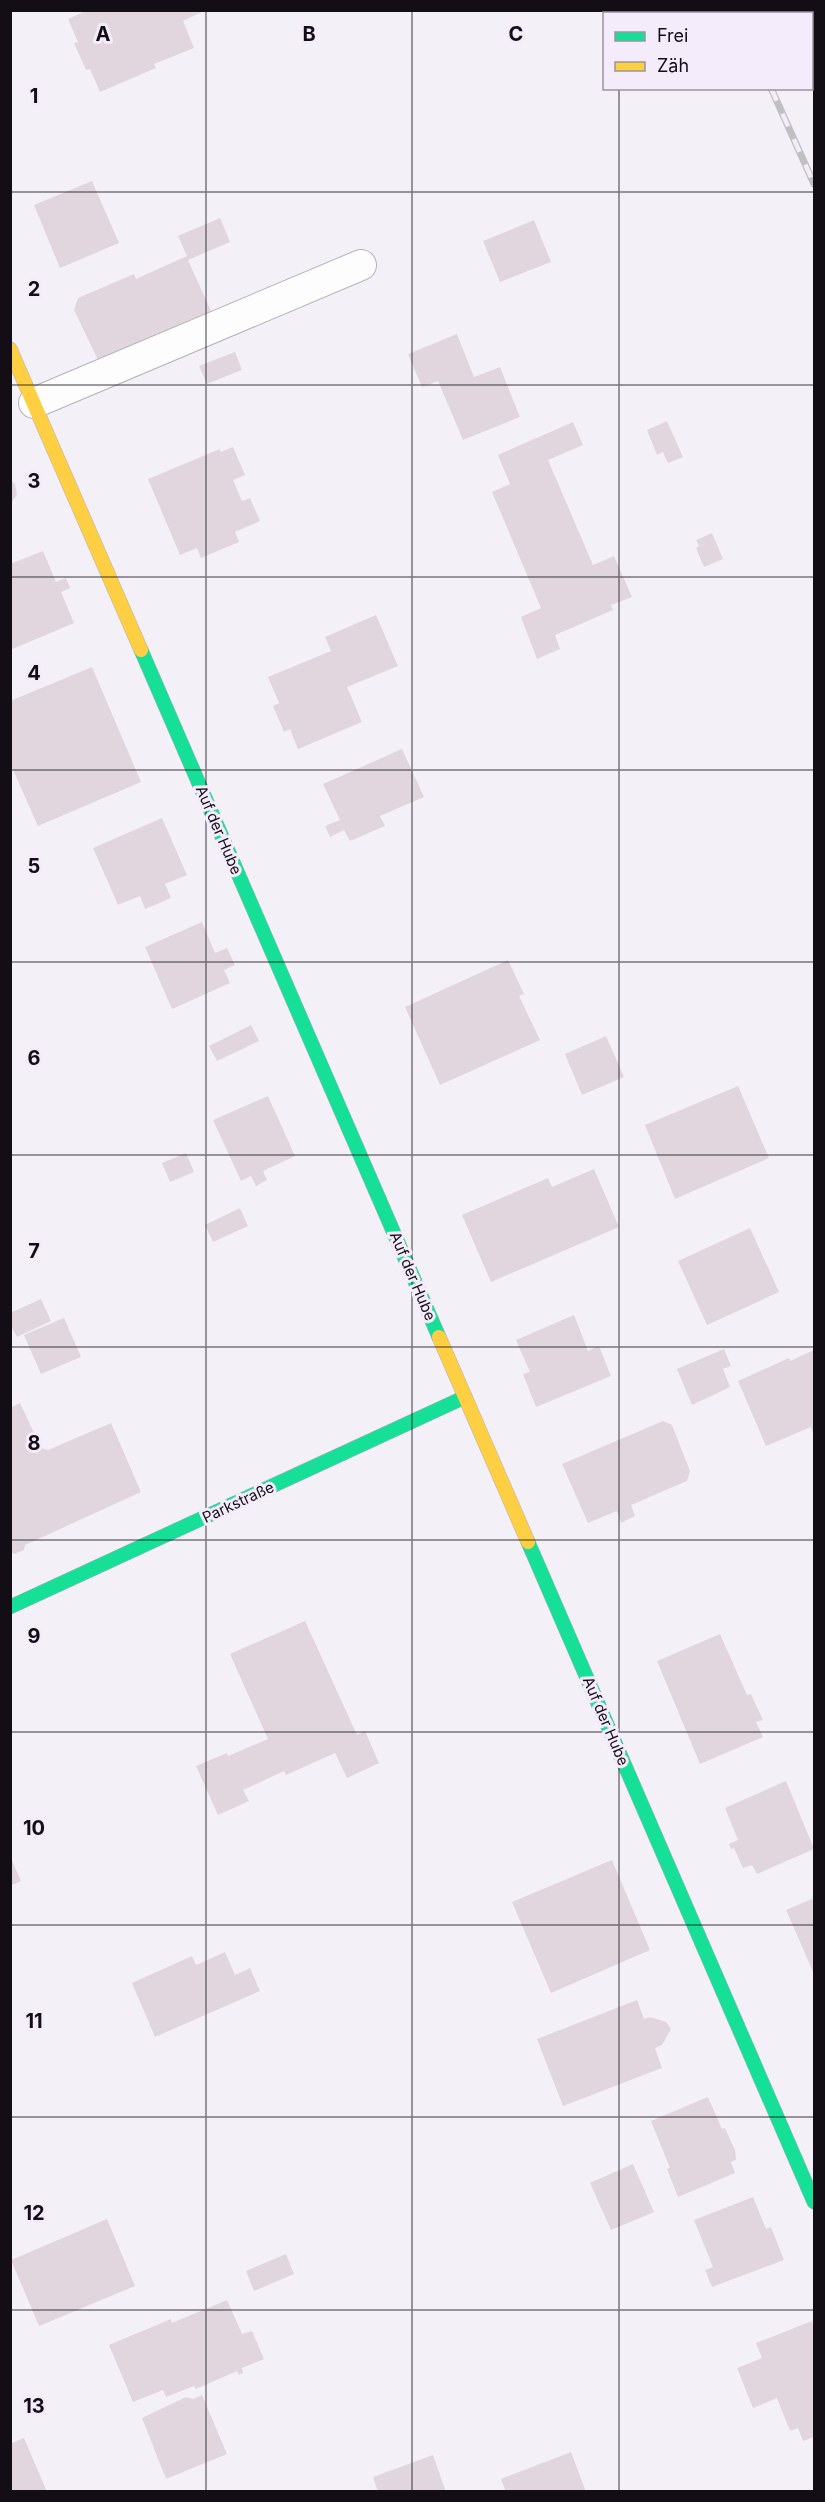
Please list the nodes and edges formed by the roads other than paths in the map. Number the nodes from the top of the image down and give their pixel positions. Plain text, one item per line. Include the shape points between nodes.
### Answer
1 (361, 265) dead end
2 (10, 350) edge
3 (34, 404) junction
4 (465, 1397) junction
5 (10, 1607) edge
6 (814, 2202) edge

1 - 3 lane
2 - 3 street, Auf der Hube
3 - 4 street, Auf der Hube
4 - 5 street, Parkstraße
4 - 6 street, Auf der Hube

